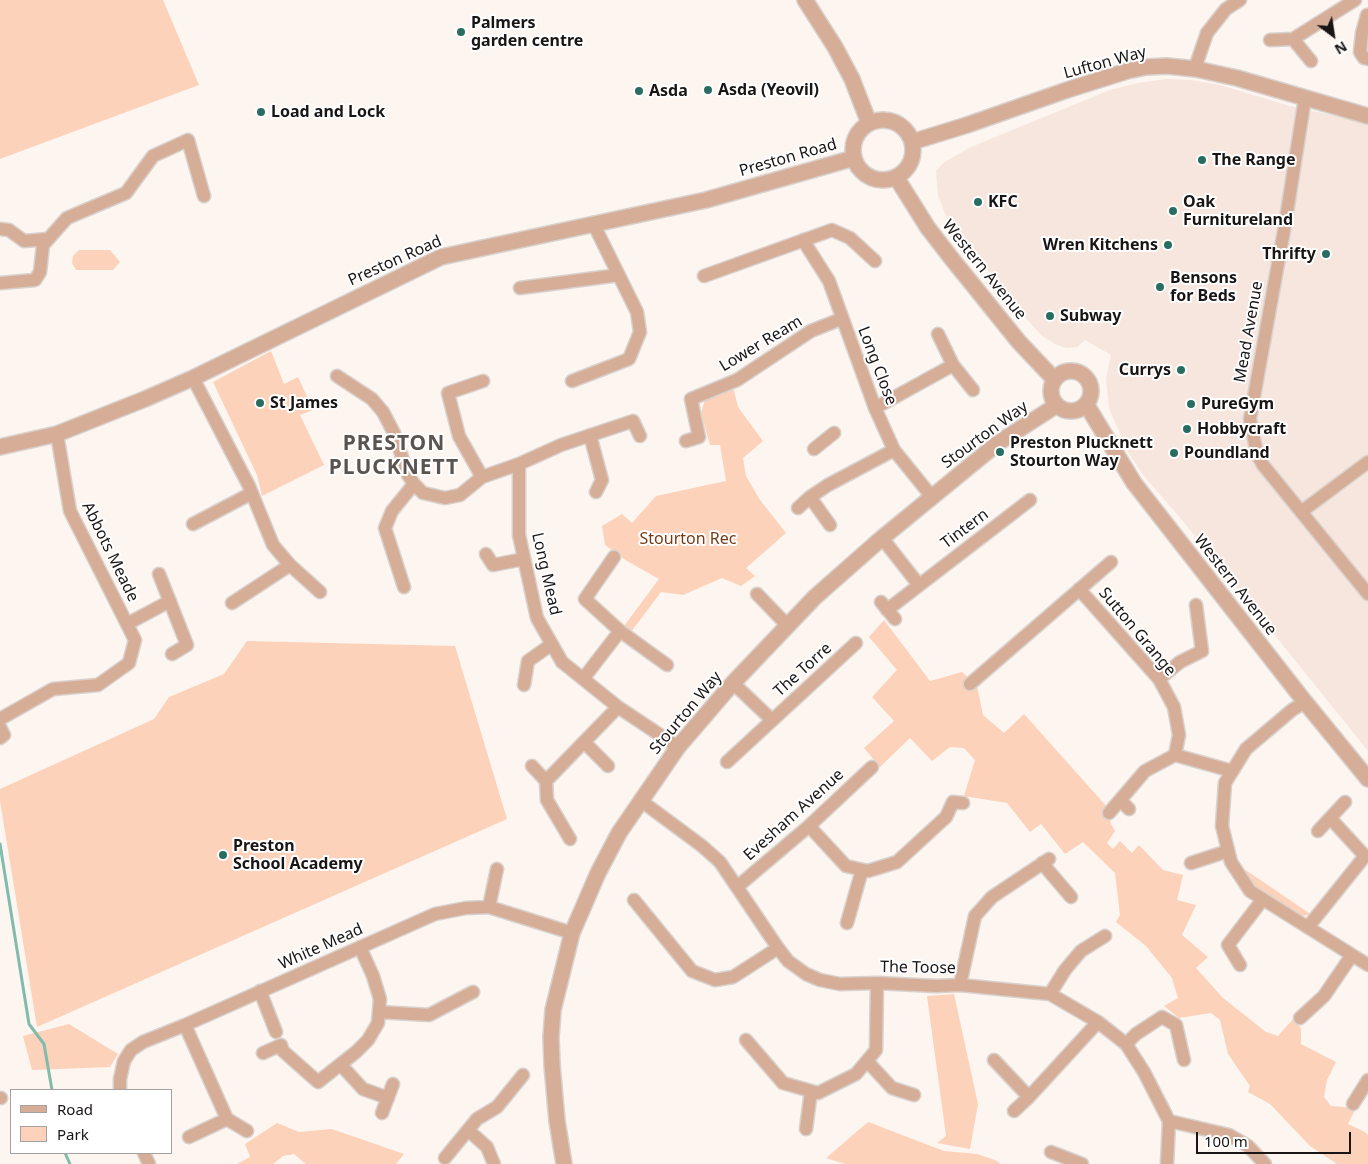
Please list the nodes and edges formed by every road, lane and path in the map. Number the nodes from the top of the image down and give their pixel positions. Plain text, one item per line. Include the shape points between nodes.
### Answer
1 (805, 0) edge
2 (1240, 0) edge
3 (1354, 0) edge
4 (1368, 15) edge
5 (1294, 39) junction
6 (1270, 40) dead end
7 (1368, 59) edge
8 (1311, 61) dead end
9 (1196, 69) junction
10 (1305, 98) junction
11 (1368, 116) edge
12 (869, 123) junction
13 (912, 142) junction
14 (854, 158) junction
15 (896, 177) junction
16 (204, 196) dead end
17 (593, 223) junction
18 (0, 229) edge
19 (47, 240) junction
20 (803, 240) junction
21 (875, 261) dead end
22 (619, 275) junction
23 (704, 276) dead end
24 (0, 283) edge
25 (520, 288) dead end
26 (841, 319) junction
27 (938, 334) dead end
28 (953, 366) junction
29 (337, 376) dead end
30 (193, 378) junction
31 (1054, 379) junction
32 (483, 381) dead end
33 (572, 381) dead end
34 (973, 390) dead end
35 (1086, 404) junction
36 (1057, 405) junction
37 (875, 408) junction
38 (834, 433) dead end
39 (57, 434) junction
40 (590, 435) junction
41 (640, 436) dead end
42 (686, 441) dead end
43 (0, 448) edge
44 (814, 449) dead end
45 (894, 450) junction
46 (1368, 462) edge
47 (520, 464) junction
48 (482, 476) junction
49 (414, 484) junction
50 (596, 492) dead end
51 (252, 493) junction
52 (932, 497) junction
53 (810, 498) junction
54 (1030, 500) dead end
55 (798, 508) dead end
56 (1301, 512) junction
57 (193, 524) dead end
58 (830, 525) dead end
59 (882, 538) junction
60 (486, 554) dead end
61 (614, 557) dead end
62 (524, 559) junction
63 (1111, 562) dead end
64 (290, 566) junction
65 (158, 574) dead end
66 (919, 585) junction
67 (404, 586) dead end
68 (1079, 589) junction
69 (320, 592) dead end
70 (757, 594) dead end
71 (1368, 594) edge
72 (170, 601) junction
73 (232, 603) dead end
74 (1196, 605) dead end
75 (888, 611) dead end
76 (127, 624) junction
77 (787, 625) junction
78 (620, 631) junction
79 (552, 644) junction
80 (857, 645) dead end
81 (172, 654) dead end
82 (667, 665) dead end
83 (583, 679) junction
84 (1159, 679) junction
85 (733, 683) junction
86 (970, 684) dead end
87 (524, 685) dead end
88 (1305, 702) junction
89 (618, 707) junction
90 (0, 718) edge
91 (772, 720) junction
92 (584, 742) junction
93 (678, 747) junction
94 (1175, 755) junction
95 (727, 762) dead end
96 (532, 766) dead end
97 (608, 766) dead end
98 (872, 767) dead end
99 (1232, 771) junction
100 (1368, 779) edge
101 (546, 781) junction
102 (640, 800) junction
103 (1345, 802) dead end
104 (963, 803) dead end
105 (1109, 813) dead end
106 (1330, 818) junction
107 (808, 826) junction
108 (1318, 831) dead end
109 (570, 839) dead end
110 (1228, 851) junction
111 (1191, 862) dead end
112 (497, 869) dead end
113 (862, 870) junction
114 (737, 886) junction
115 (1071, 897) dead end
116 (1262, 899) junction
117 (634, 900) dead end
118 (489, 906) junction
119 (847, 923) dead end
120 (1308, 927) junction
121 (572, 933) junction
122 (1105, 936) dead end
123 (360, 947) junction
124 (778, 948) junction
125 (1352, 955) junction
126 (1240, 965) dead end
127 (1368, 965) edge
128 (877, 983) junction
129 (960, 984) junction
130 (260, 992) junction
131 (473, 992) dead end
132 (1050, 994) junction
133 (379, 1012) junction
134 (1300, 1018) dead end
135 (1098, 1022) junction
136 (185, 1025) junction
137 (279, 1039) junction
138 (746, 1040) dead end
139 (1126, 1044) junction
140 (263, 1053) dead end
141 (994, 1060) dead end
142 (1184, 1060) dead end
143 (867, 1061) junction
144 (341, 1065) junction
145 (523, 1075) dead end
146 (1368, 1080) edge
147 (393, 1084) dead end
148 (120, 1089) edge
149 (811, 1091) junction
150 (914, 1095) dead end
151 (388, 1098) junction
152 (1029, 1098) junction
153 (1353, 1104) dead end
154 (1014, 1111) dead end
155 (382, 1112) dead end
156 (227, 1119) junction
157 (1169, 1121) junction
158 (806, 1129) dead end
159 (468, 1130) junction
160 (247, 1131) dead end
161 (189, 1137) dead end
162 (1051, 1152) dead end
163 (445, 1158) dead end
164 (1066, 1161) edge
165 (494, 1164) edge
166 (564, 1164) edge
167 (1082, 1164) edge
168 (1164, 1164) edge
169 (1265, 1164) edge

1 - 12 street via 852,78
2 - 9 street via 1226,9 1206,33
3 - 4 street
3 - 5 street
4 - 7 street via 1360,52
5 - 6 street
5 - 8 street
9 - 10 street, Lufton Way
9 - 13 street, Lufton Way via 1167,66 1127,71
10 - 11 street, Lufton Way
10 - 56 street, Mead Avenue via 1250,420 1256,454
12 - 13 street via 879,120 897,124 904,128
12 - 14 street via 854,142
13 - 15 street via 910,162
14 - 15 street via 863,173 870,177 888,180
14 - 17 street, Preston Road via 706,200
15 - 31 street, Western Avenue via 952,259 1019,342
16 - 19 street via 188,140 153,156 126,193 67,218
17 - 22 street
17 - 30 street, Preston Road via 440,257
18 - 19 street via 9,230 24,241
19 - 24 street via 35,280
20 - 21 street via 832,230 850,238
20 - 23 street
20 - 26 street, Long Close via 829,281
22 - 25 street
22 - 33 street via 637,312 640,332 629,359 582,370
26 - 37 street, Long Close
26 - 42 street, Lower Ream via 811,331 737,380 690,399 699,437
27 - 28 street
28 - 34 street
28 - 37 street
29 - 49 street via 372,399 383,412
30 - 39 street, Preston Road
30 - 51 street
31 - 35 street via 1070,370 1081,373 1091,388
31 - 36 street via 1050,390
32 - 48 street via 448,392 459,436
35 - 36 street via 1068,411
35 - 88 street, Western Avenue via 1134,483
36 - 52 street, Stourton Way via 998,443
37 - 45 street, Long Close
38 - 44 street
39 - 43 street, Preston Road
39 - 76 street, Abbots Meade via 70,511
40 - 41 street via 633,418
40 - 47 street
40 - 50 street via 602,480
45 - 52 street, Long Close
45 - 53 street
46 - 56 street
47 - 48 street
47 - 62 street, Long Mead via 519,536
48 - 49 street via 460,495 445,498 423,493
49 - 67 street via 392,511 385,528
51 - 57 street
51 - 64 street via 273,545
52 - 59 street, Stourton Way
53 - 55 street
53 - 58 street
54 - 66 street, Tintern
56 - 71 street, Mead Avenue
59 - 66 street
59 - 77 street, Stourton Way
60 - 62 street via 493,565
61 - 78 street via 585,599
62 - 79 street, Long Mead via 537,618
63 - 68 street, Sutton Grange
64 - 69 street
64 - 73 street
65 - 72 street, Abbots Meade
66 - 75 street, Tintern
68 - 84 street, Sutton Grange
68 - 86 street, Sutton Grange
70 - 77 street
72 - 76 street, Abbots Meade
72 - 81 street, Abbots Meade via 187,645
74 - 84 street via 1202,651 1180,662
76 - 90 street, Abbots Meade via 136,640 129,663 98,684 54,689
77 - 85 street, Stourton Way
78 - 82 street
78 - 83 street
79 - 83 street, Long Mead via 562,662
79 - 87 street via 528,661
80 - 91 street, The Torre
83 - 89 street, Long Mead
84 - 94 street, Sutton Grange via 1174,707 1179,735
85 - 91 street, The Torre
85 - 93 street, Stourton Way
88 - 99 street via 1246,749
88 - 100 street, Western Avenue
89 - 92 street
89 - 93 street, Long Mead
91 - 95 street, The Torre
92 - 97 street
92 - 101 street
93 - 102 street, Stourton Way
94 - 99 street
94 - 105 street via 1145,771 1124,805
96 - 101 street
98 - 107 street, Evesham Avenue
99 - 110 street via 1225,783 1222,826
101 - 109 street via 547,800
102 - 114 street, The Toose via 702,846 720,862
102 - 121 street, Stourton Way via 598,873
103 - 106 street
104 - 113 street via 953,802 946,816 897,862 868,872
106 - 108 street
106 - 120 street via 1365,856
107 - 113 street via 846,866
107 - 114 street, Evesham Avenue
110 - 111 street
110 - 116 street via 1231,862 1250,891
112 - 118 street
113 - 119 street
114 - 124 street, The Toose
115 - 129 street via 1045,861 992,897 975,916
116 - 120 street
116 - 126 street via 1228,945
117 - 124 street via 692,971 714,980 733,978
118 - 121 street, White Mead
118 - 123 street, White Mead via 434,914
120 - 125 street
121 - 166 street, Stourton Way via 551,1037 557,1121
122 - 132 street via 1081,951
123 - 130 street, White Mead
123 - 133 street via 380,999
124 - 128 street, The Toose via 788,961 820,980 840,984
125 - 127 street
125 - 134 street via 1324,996
128 - 129 street, The Toose
128 - 143 street via 876,1050
129 - 132 street, The Toose
130 - 136 street, White Mead
130 - 137 street
131 - 133 street via 429,1015
132 - 135 street, The Toose
133 - 144 street via 378,1023 368,1040
135 - 139 street, The Toose
135 - 152 street
136 - 148 street, White Mead via 143,1042 132,1050 124,1061
136 - 156 street
137 - 140 street
137 - 144 street via 284,1051 318,1082
138 - 149 street via 782,1083
139 - 142 street via 1162,1017 1176,1025
139 - 157 street, The Toose
141 - 152 street
143 - 149 street via 856,1074 818,1093
143 - 150 street via 892,1088
144 - 151 street via 363,1089
145 - 159 street via 497,1107 477,1118
146 - 153 street
147 - 151 street
149 - 158 street
151 - 155 street
152 - 154 street
156 - 160 street
156 - 161 street
157 - 168 street, The Toose
157 - 169 street via 1230,1135 1248,1146
159 - 163 street
159 - 165 street via 487,1147
162 - 164 street
164 - 167 street

